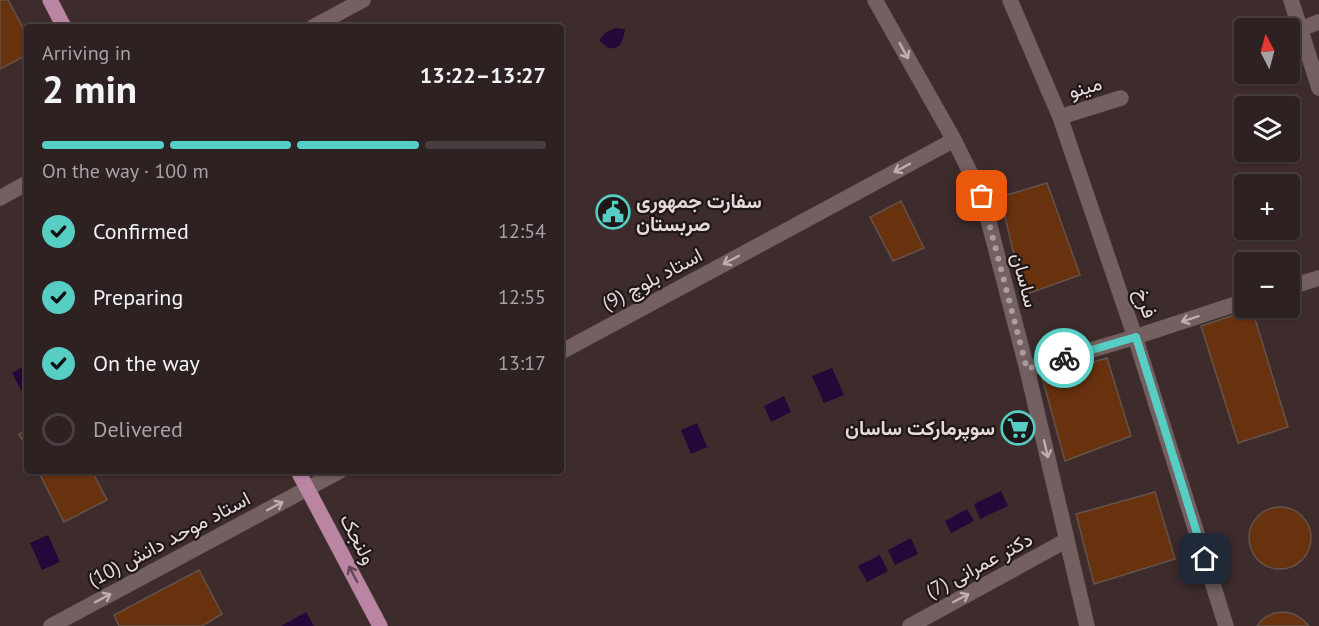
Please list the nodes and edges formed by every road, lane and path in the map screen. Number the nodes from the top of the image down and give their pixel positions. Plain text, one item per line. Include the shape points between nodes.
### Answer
1 (50, 0) edge
2 (363, 0) edge
3 (875, 0) edge
4 (1010, 0) edge
5 (1291, 0) edge
6 (1297, 18) edge
7 (1319, 22) edge
8 (62, 24) edge
9 (319, 24) edge
10 (1300, 29) joint
11 (1319, 88) edge
12 (1121, 98) dead end
13 (1060, 117) junction
14 (954, 140) junction
15 (24, 185) edge
16 (0, 198) edge
17 (1319, 278) edge
18 (1300, 284) edge
19 (1234, 305) edge
20 (1136, 337) junction
21 (564, 350) edge
22 (1027, 369) junction
23 (300, 474) edge
24 (334, 474) edge
25 (307, 489) junction
26 (1068, 540) junction
27 (51, 626) edge
28 (380, 626) edge
29 (910, 626) edge
30 (1087, 626) edge
31 (1226, 626) edge

1 - 8 main road
2 - 9 street
3 -> 14 street, ساسان
4 - 13 street, فرخ
5 - 6 street
7 - 10 street
10 - 11 street
12 - 13 street, مینو
13 - 20 street, فرخ
14 -> 21 street, استاد بلوچ (9)
14 - 22 street, ساسان via 982,196
15 - 16 street
17 - 18 street
19 -> 20 street
20 - 22 street
20 - 31 street, فرخ
22 -> 26 street, ساسان
23 - 25 main road, ولنجک
24 - 25 street
27 -> 25 street, استاد موحد دانش (10)
28 -> 25 main road, ولنجک
29 -> 26 street, دکتر عمرانی (7)
26 - 30 street, ساسان

